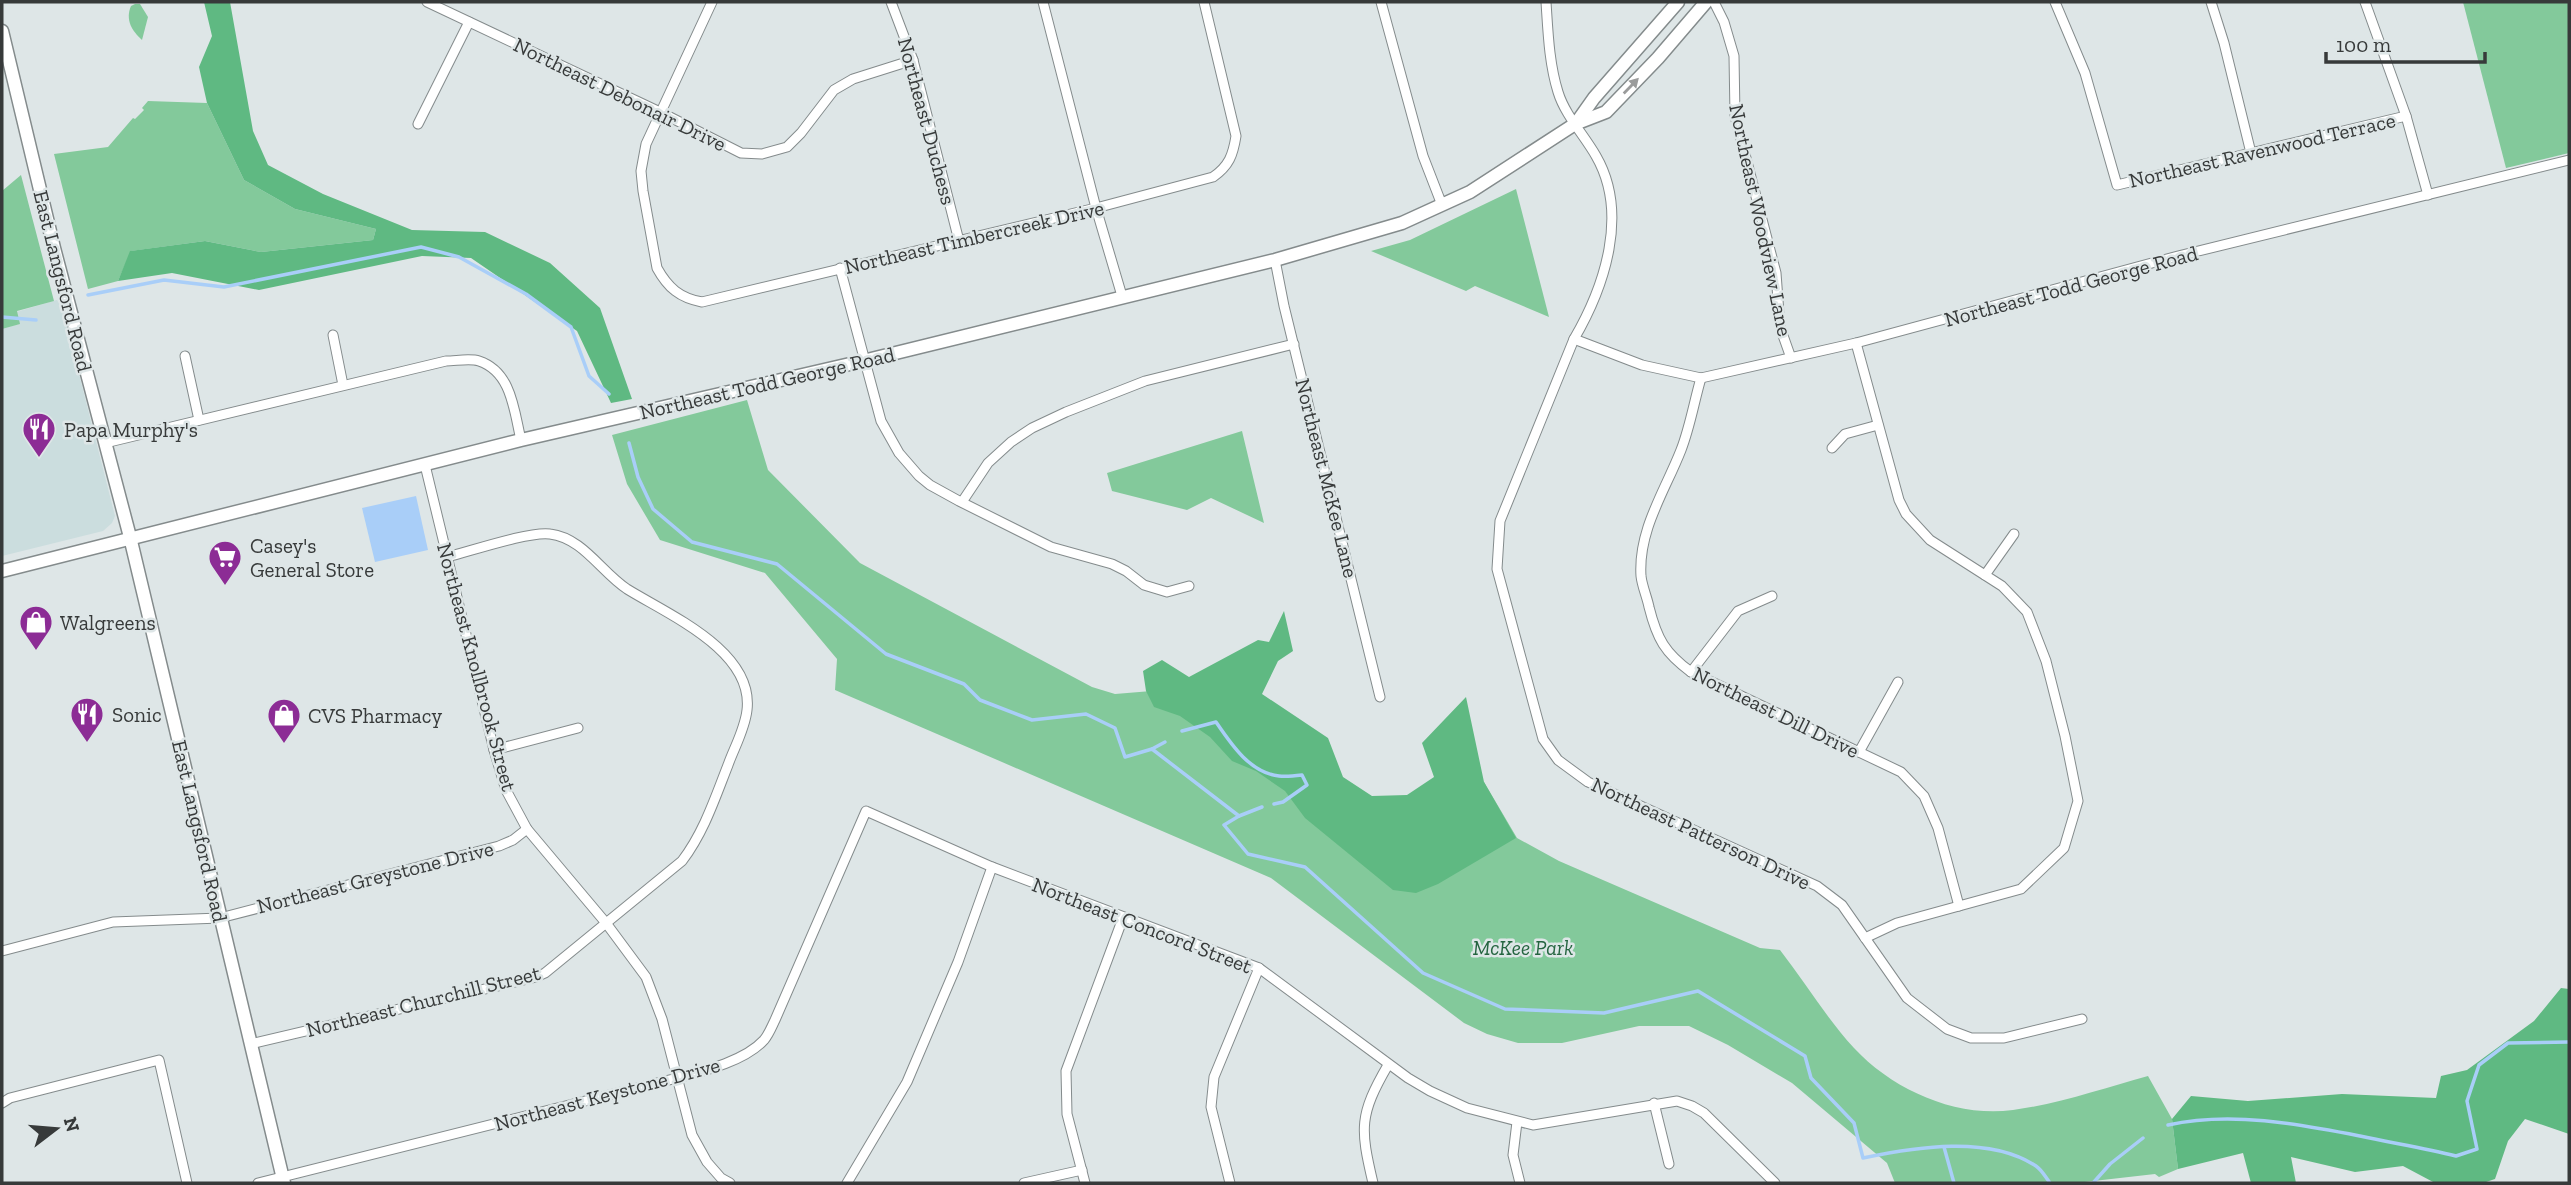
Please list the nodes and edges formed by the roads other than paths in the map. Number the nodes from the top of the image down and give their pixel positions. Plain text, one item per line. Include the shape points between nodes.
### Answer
1 (427, 2) edge
2 (712, 2) edge
3 (891, 2) edge
4 (1043, 2) edge
5 (1204, 2) edge
6 (1381, 2) edge
7 (1546, 2) edge
8 (1678, 2) edge
9 (1706, 2) edge
10 (1714, 2) edge
11 (2055, 2) edge
12 (2211, 2) edge
13 (2365, 2) edge
14 (469, 22) junction
15 (2, 31) edge
16 (913, 60) junction
17 (660, 112) junction
18 (2406, 116) junction
19 (418, 124) dead end
20 (1575, 124) junction
21 (2251, 153) junction
22 (2569, 160) edge
23 (2428, 195) junction
24 (1442, 205) junction
25 (1096, 208) junction
26 (959, 241) junction
27 (1275, 260) junction
28 (840, 268) junction
29 (1122, 296) junction
30 (333, 335) dead end
31 (1574, 339) junction
32 (1856, 343) junction
33 (1294, 344) junction
34 (184, 356) dead end
35 (1791, 358) junction
36 (863, 361) junction
37 (1701, 378) junction
38 (344, 385) junction
39 (199, 420) junction
40 (1878, 425) junction
41 (521, 440) junction
42 (105, 443) junction
43 (1832, 448) dead end
44 (425, 465) junction
45 (962, 502) junction
46 (2014, 534) dead end
47 (130, 537) junction
48 (447, 557) junction
49 (2, 571) edge
50 (1986, 575) junction
51 (1189, 586) dead end
52 (1772, 596) dead end
53 (1691, 672) junction
54 (1898, 682) dead end
55 (1380, 697) dead end
56 (578, 728) dead end
57 (494, 750) junction
58 (1859, 752) junction
59 (866, 811) joint
60 (527, 829) junction
61 (992, 867) junction
62 (1959, 906) junction
63 (220, 918) junction
64 (1123, 918) junction
65 (606, 923) junction
66 (1865, 938) junction
67 (2, 951) edge
68 (1259, 968) junction
69 (2082, 1019) dead end
70 (250, 1044) junction
71 (1388, 1065) junction
72 (677, 1079) junction
73 (2, 1103) edge
74 (1654, 1103) junction
75 (1517, 1122) junction
76 (1669, 1164) dead end
77 (1082, 1170) junction
78 (283, 1180) edge
79 (187, 1183) edge
80 (258, 1183) edge
81 (730, 1183) edge
82 (847, 1183) edge
83 (1024, 1183) edge
84 (1085, 1183) edge
85 (1230, 1183) edge
86 (1373, 1183) edge
87 (1520, 1183) edge
88 (1775, 1183) edge

1 - 14 street, Northeast Debonair Drive
2 - 17 street
3 - 16 street, Northeast Duchess
4 - 25 street
5 - 25 street, Northeast Timbercreek Drive via 1236,136 1234,153 1226,168 1213,177
6 - 24 street via 1423,156
7 - 20 street, Northeast Patterson Drive via 1550,61 1558,94
8 - 20 main road
20 -> 9 main road via 1606,112
10 - 35 street, Northeast Woodview Lane via 1734,56 1735,116 1776,273 1780,327
11 - 21 street, Northeast Ravenwood Terrace via 2085,73 2117,185
12 - 21 street
13 - 18 street
14 - 17 street, Northeast Debonair Drive
14 - 19 street
15 - 42 main road, East Langsford Road
16 - 17 street, Northeast Debonair Drive via 853,79 834,90 787,147 762,154 741,153
16 - 26 street, Northeast Duchess
17 - 28 street, Northeast Timbercreek Drive via 646,144 641,171 657,268 678,295 702,302
18 - 21 street, Northeast Ravenwood Terrace
18 - 23 street
20 - 24 main road, Northeast Todd George Road
20 - 31 street, Northeast Patterson Drive via 1598,159 1613,226 1607,264
22 - 23 street, Northeast Todd George Road
23 - 32 street, Northeast Todd George Road via 2178,256
24 - 27 main road, Northeast Todd George Road via 1402,223
25 - 26 street, Northeast Timbercreek Drive
25 - 29 street
26 - 28 street, Northeast Timbercreek Drive
27 - 29 main road, Northeast Todd George Road
27 - 33 street, Northeast McKee Lane
28 - 36 street
29 - 36 main road, Northeast Todd George Road
30 - 38 street
31 - 37 street, Northeast Todd George Road via 1642,365
31 - 66 street, Northeast Patterson Drive via 1500,522 1497,569 1543,739 1558,760 1588,782 1817,886 1842,905
32 - 35 street, Northeast Todd George Road
32 - 40 street
33 - 45 street via 1145,381 1043,422 988,463
33 - 55 street, Northeast McKee Lane
34 - 39 street
35 - 37 street, Northeast Todd George Road
36 - 41 main road, Northeast Todd George Road
36 - 45 street via 881,421 899,453 930,485
37 - 53 street, Northeast Dill Drive via 1681,450 1645,536 1641,577 1661,643
38 - 39 street
38 - 41 street via 446,361 478,360 501,373
39 - 42 street
40 - 43 street via 1845,435
40 - 50 street via 1906,514 1930,540
41 - 44 main road, Northeast Todd George Road
42 - 47 main road, East Langsford Road
44 - 47 main road, Northeast Todd George Road
44 - 48 street, Northeast Knollbrook Street
45 - 51 street via 1051,547 1126,571 1144,585 1167,592
46 - 50 street
47 - 49 main road, Northeast Todd George Road
47 - 63 main road, East Langsford Road
48 - 57 street, Northeast Knollbrook Street
48 - 65 street, Northeast Churchill Street via 537,534 567,539 621,585 723,651 743,678 747,712 698,837 682,861
50 - 62 street via 2027,612 2049,673 2078,801 2064,848 2021,889
52 - 53 street via 1738,611
53 - 58 street, Northeast Dill Drive
54 - 58 street
56 - 57 street
57 - 60 street, Northeast Knollbrook Street via 506,790
58 - 62 street, Northeast Dill Drive via 1901,772 1924,796 1938,828
59 - 61 street, Northeast Concord Street
59 - 72 street, Northeast Keystone Drive via 764,1041 720,1066
60 - 63 street, Northeast Greystone Drive via 499,846
60 - 65 street, Northeast Knollbrook Street
61 - 64 street, Northeast Concord Street
61 - 82 street via 907,1082
62 - 66 street via 1897,923
63 - 67 street, Northeast Greystone Drive via 113,922
63 - 70 main road, East Langsford Road
64 - 68 street, Northeast Concord Street
64 - 77 street via 1066,1071 1067,1114
65 - 70 street, Northeast Churchill Street via 536,977
65 - 72 street, Northeast Knollbrook Street via 646,977
66 - 69 street, Northeast Patterson Drive via 1907,998 1947,1029 1971,1038 2004,1038
68 - 71 street, Northeast Concord Street
68 - 85 street via 1214,1077 1211,1108
70 - 78 main road, East Langsford Road
71 - 75 street, Northeast Concord Street via 1454,1102
71 - 86 street via 1368,1105 1363,1127
72 - 78 street, Northeast Keystone Drive
72 - 81 street, Northeast Knollbrook Street via 699,1149
73 - 79 street via 159,1060
74 - 75 street, Northeast Concord Street via 1563,1122
74 - 76 street
74 - 88 street, Northeast Concord Street via 1677,1101 1704,1113
75 - 87 street via 1513,1155
77 - 83 street
77 - 84 street
78 - 80 street, Northeast Keystone Drive

